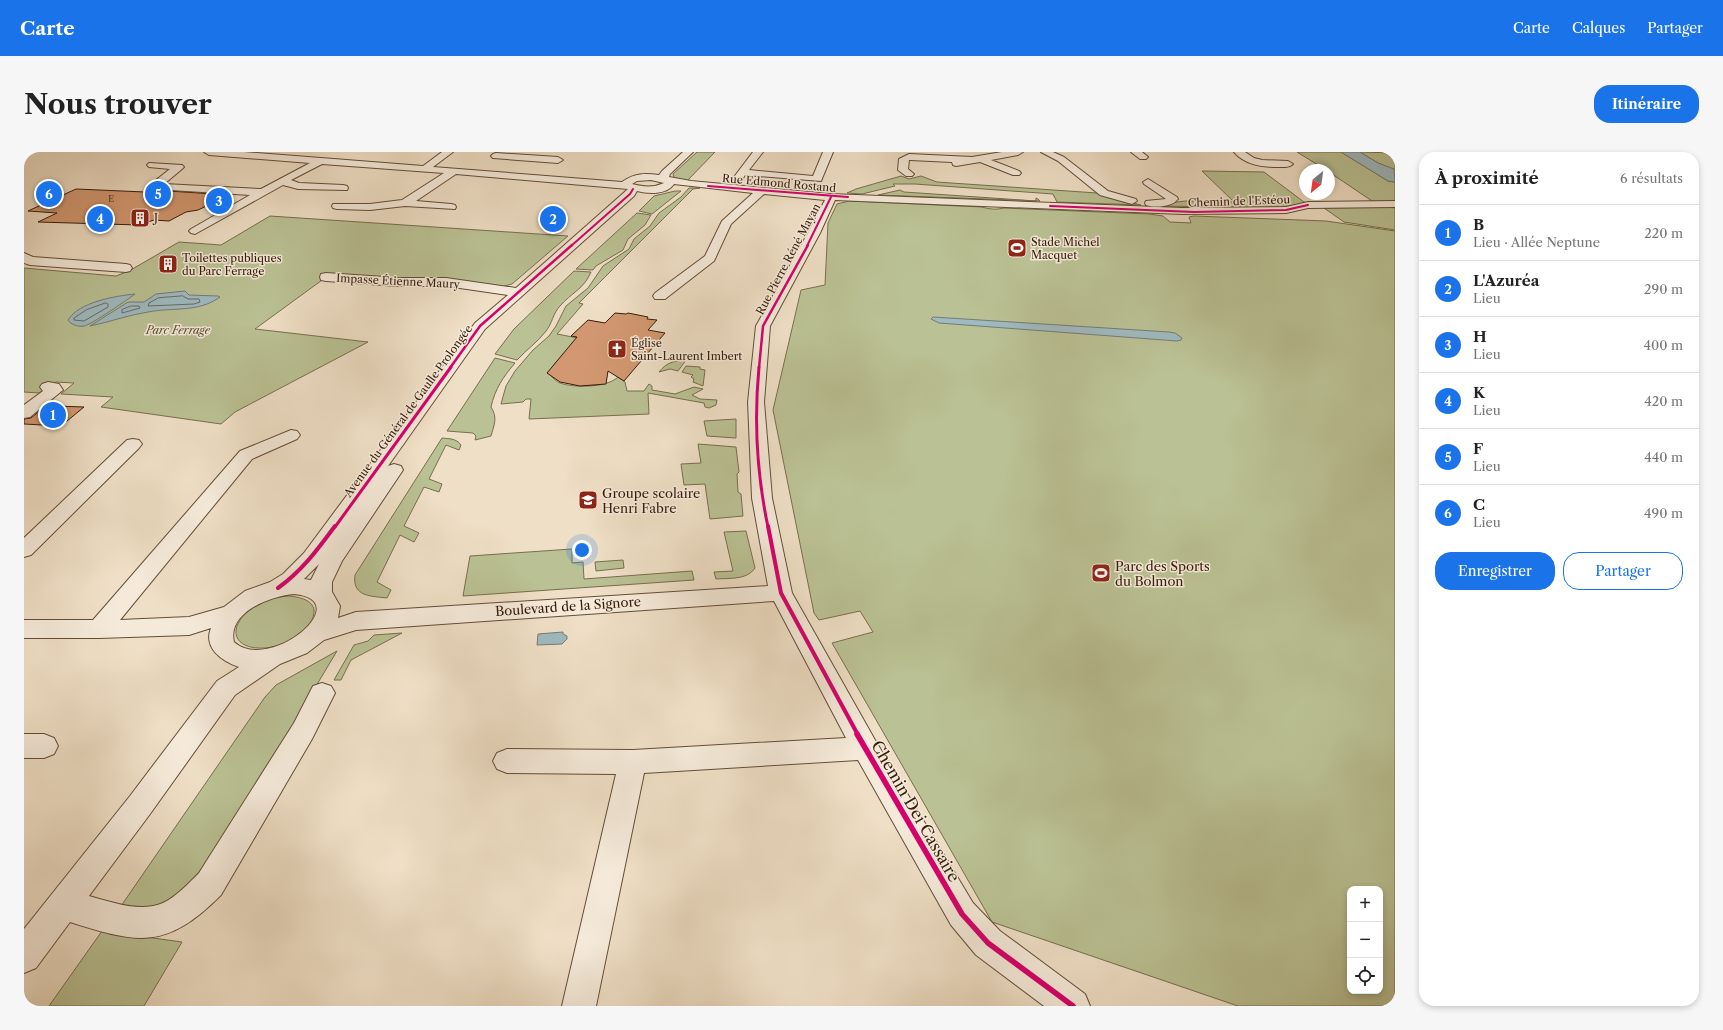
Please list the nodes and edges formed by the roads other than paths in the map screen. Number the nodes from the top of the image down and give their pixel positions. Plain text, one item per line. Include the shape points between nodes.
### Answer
1 (209, 152) edge
2 (264, 152) edge
3 (448, 152) edge
4 (549, 152) edge
5 (688, 152) edge
6 (758, 152) edge
7 (828, 152) edge
8 (964, 152) edge
9 (1018, 152) edge
10 (1046, 152) edge
11 (1239, 152) edge
12 (496, 156) dead end
13 (315, 157) edge
14 (539, 159) junction
15 (976, 159) junction
16 (558, 160) dead end
17 (1288, 164) dead end
18 (152, 165) dead end
19 (428, 166) junction
20 (956, 166) dead end
21 (656, 168) dead end
22 (453, 172) junction
23 (742, 172) junction
24 (1016, 173) dead end
25 (908, 174) dead end
26 (282, 181) junction
27 (1148, 182) dead end
28 (632, 183) junction
29 (660, 186) junction
30 (343, 188) dead end
31 (731, 188) junction
32 (761, 191) junction
33 (263, 192) junction
34 (831, 197) junction
35 (405, 203) junction
36 (1145, 204) junction
37 (1395, 204) edge
38 (337, 206) dead end
39 (450, 207) dead end
40 (1156, 210) junction
41 (1170, 211) joint
42 (195, 231) dead end
43 (24, 257) edge
44 (126, 268) dead end
45 (326, 277) dead end
46 (518, 292) junction
47 (660, 296) dead end
48 (48, 387) dead end
49 (24, 413) edge
50 (291, 435) dead end
51 (133, 444) dead end
52 (24, 550) edge
53 (278, 588) junction
54 (781, 593) junction
55 (325, 602) junction
56 (231, 613) junction
57 (356, 621) junction
58 (189, 626) junction
59 (24, 629) edge
60 (99, 629) junction
61 (317, 633) junction
62 (225, 644) junction
63 (272, 657) junction
64 (226, 688) junction
65 (322, 693) dead end
66 (865, 748) junction
67 (507, 761) dead end
68 (634, 762) junction
69 (64, 904) junction
70 (24, 956) edge
71 (579, 1006) edge
72 (1073, 1006) edge

1 - 13 street
2 - 13 street
3 - 19 street
4 - 14 street
5 - 29 street via 665,174
6 - 23 street
7 - 23 street via 817,179
8 - 15 street
9 - 15 street
10 - 36 street via 1060,159 1104,193
11 - 17 street via 1254,162
12 - 14 street
13 - 19 street
13 - 22 street
13 - 26 street
14 - 16 street
15 - 20 street via 953,164
15 - 24 street
15 - 25 street via 909,157 904,159 903,168
18 - 33 street via 179,167 155,186 158,187
19 - 28 street
21 - 28 street
22 - 28 street
22 - 35 street
23 - 31 street
26 - 30 street via 298,186
26 - 33 street
27 - 36 street via 1173,200
28 - 29 street
28 - 29 street via 651,177
28 - 46 street, Avenue du Général de Gaulle Prolongée via 630,194
29 - 31 street, Rue Edmond Rostand via 691,184
29 - 55 street, Avenue du Général de Gaulle Prolongée via 639,195 492,328 332,559 321,582
31 - 32 street, Rue Edmond Rostand
32 - 34 street, Rue Edmond Rostand
32 - 47 street via 726,223 710,258
33 - 42 street
34 - 40 street, Rue Edmond Rostand
34 - 54 street, Rue Pierre Réné Mayan via 763,326 756,402 762,491
35 - 38 street via 370,207
35 - 39 street
36 - 40 street
37 - 41 street, Chemin de l'Estéou via 1331,204 1286,210
40 - 41 street, Rue Edmond Rostand
43 - 44 street via 30,261
45 - 46 street, Impasse Étienne Maury via 446,282
46 - 53 street, Avenue du Général de Gaulle Prolongée via 480,326 312,558 295,576
48 - 49 street via 55,390
50 - 60 street via 246,455
51 - 52 street
53 - 55 street via 309,587
53 - 56 street via 260,593
54 - 57 street, Boulevard de la Signore
54 - 66 street, Chemin Dei Cassaire
55 - 57 street, Boulevard de la Signore
55 - 61 street via 325,622
56 - 58 street
56 - 62 street via 223,625
57 - 61 street, Boulevard de la Signore
58 - 60 street
58 - 62 street
59 - 60 street
61 - 63 street via 299,646
62 - 63 street via 240,658 255,660
62 - 64 street
63 - 64 street
64 - 69 street
65 - 69 street via 303,731 210,884 195,900 175,915 158,922 137,924
66 - 68 street
66 - 72 street, Chemin Dei Cassaire via 962,914 988,943
67 - 68 street
68 - 71 street
69 - 70 street

